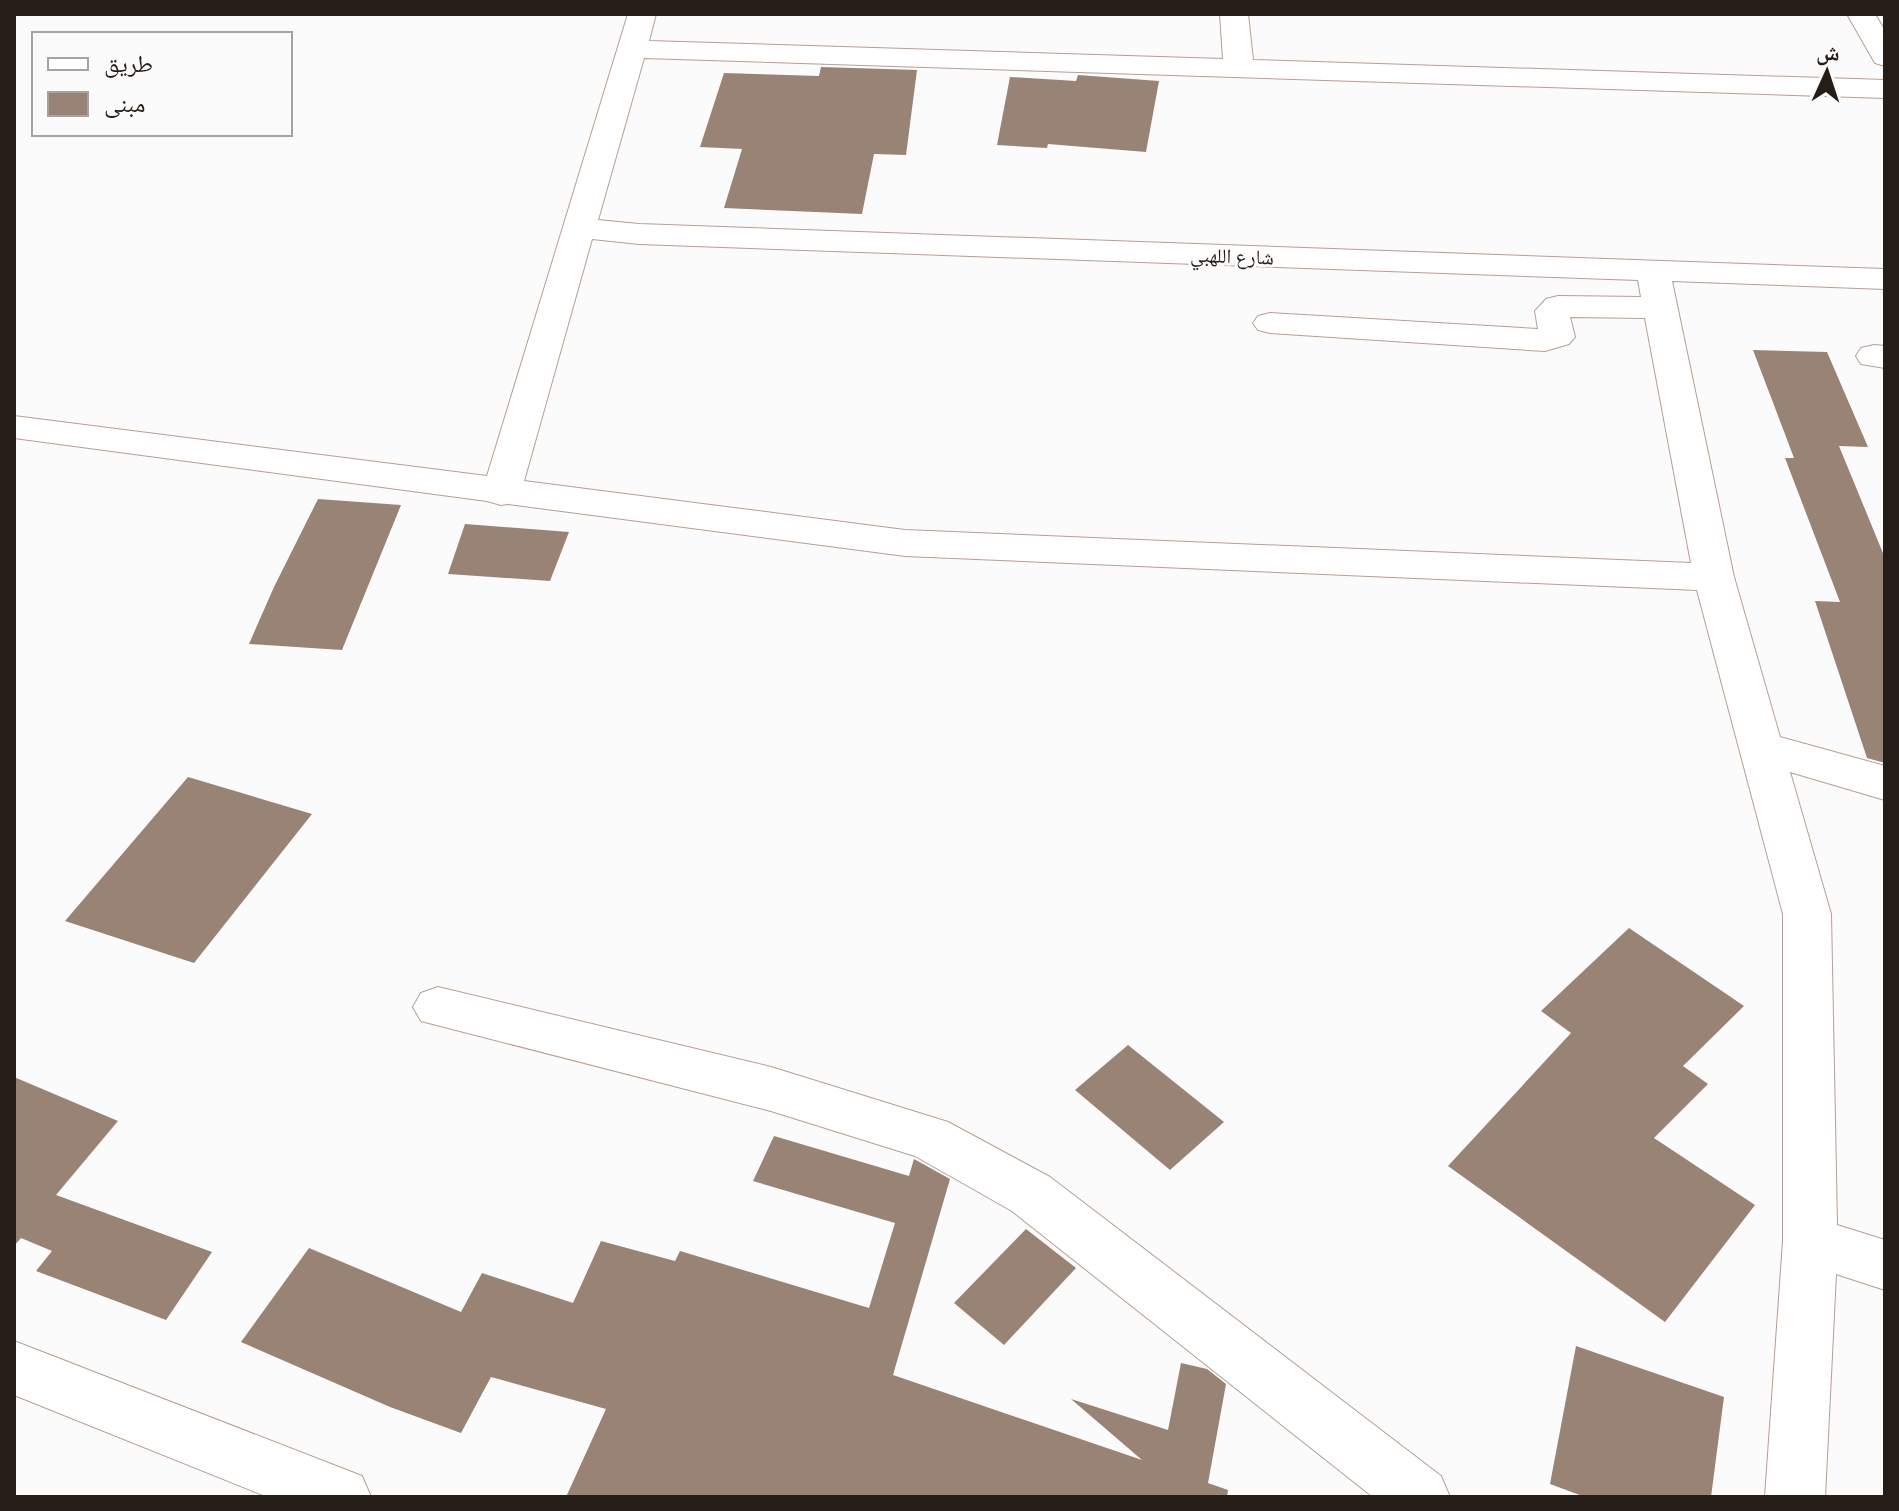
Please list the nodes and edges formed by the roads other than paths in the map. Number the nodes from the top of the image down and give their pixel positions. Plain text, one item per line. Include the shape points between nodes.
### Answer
1 (642, 14) edge
2 (1234, 14) edge
3 (1861, 14) edge
4 (632, 49) junction
5 (1885, 57) edge
6 (1239, 69) junction
7 (1885, 89) edge
8 (578, 228) junction
9 (1885, 279) edge
10 (1656, 290) junction
11 (1270, 323) dead end
12 (14, 427) edge
13 (501, 493) junction
14 (1714, 577) junction
15 (1762, 748) junction
16 (1885, 783) edge
17 (438, 1007) dead end
18 (1810, 1241) junction
19 (1885, 1265) edge
20 (14, 1368) edge
21 (341, 1497) edge
22 (1420, 1497) edge
23 (1795, 1497) edge

1 - 4 street
2 - 6 street
3 - 5 street
4 - 6 street
4 - 8 street
6 - 7 street
8 - 10 street, شارع اللهبي
8 - 13 street
9 - 10 street, شارع اللهبي
10 - 11 street via 1558,306 1552,311 1557,337 1545,340
10 - 14 street
12 - 13 street
13 - 14 street via 905,543
14 - 15 street
15 - 16 street
15 - 18 street via 1807,914
17 - 22 street via 771,1089 930,1138 1031,1194
18 - 19 street
18 - 23 street
20 - 21 street

